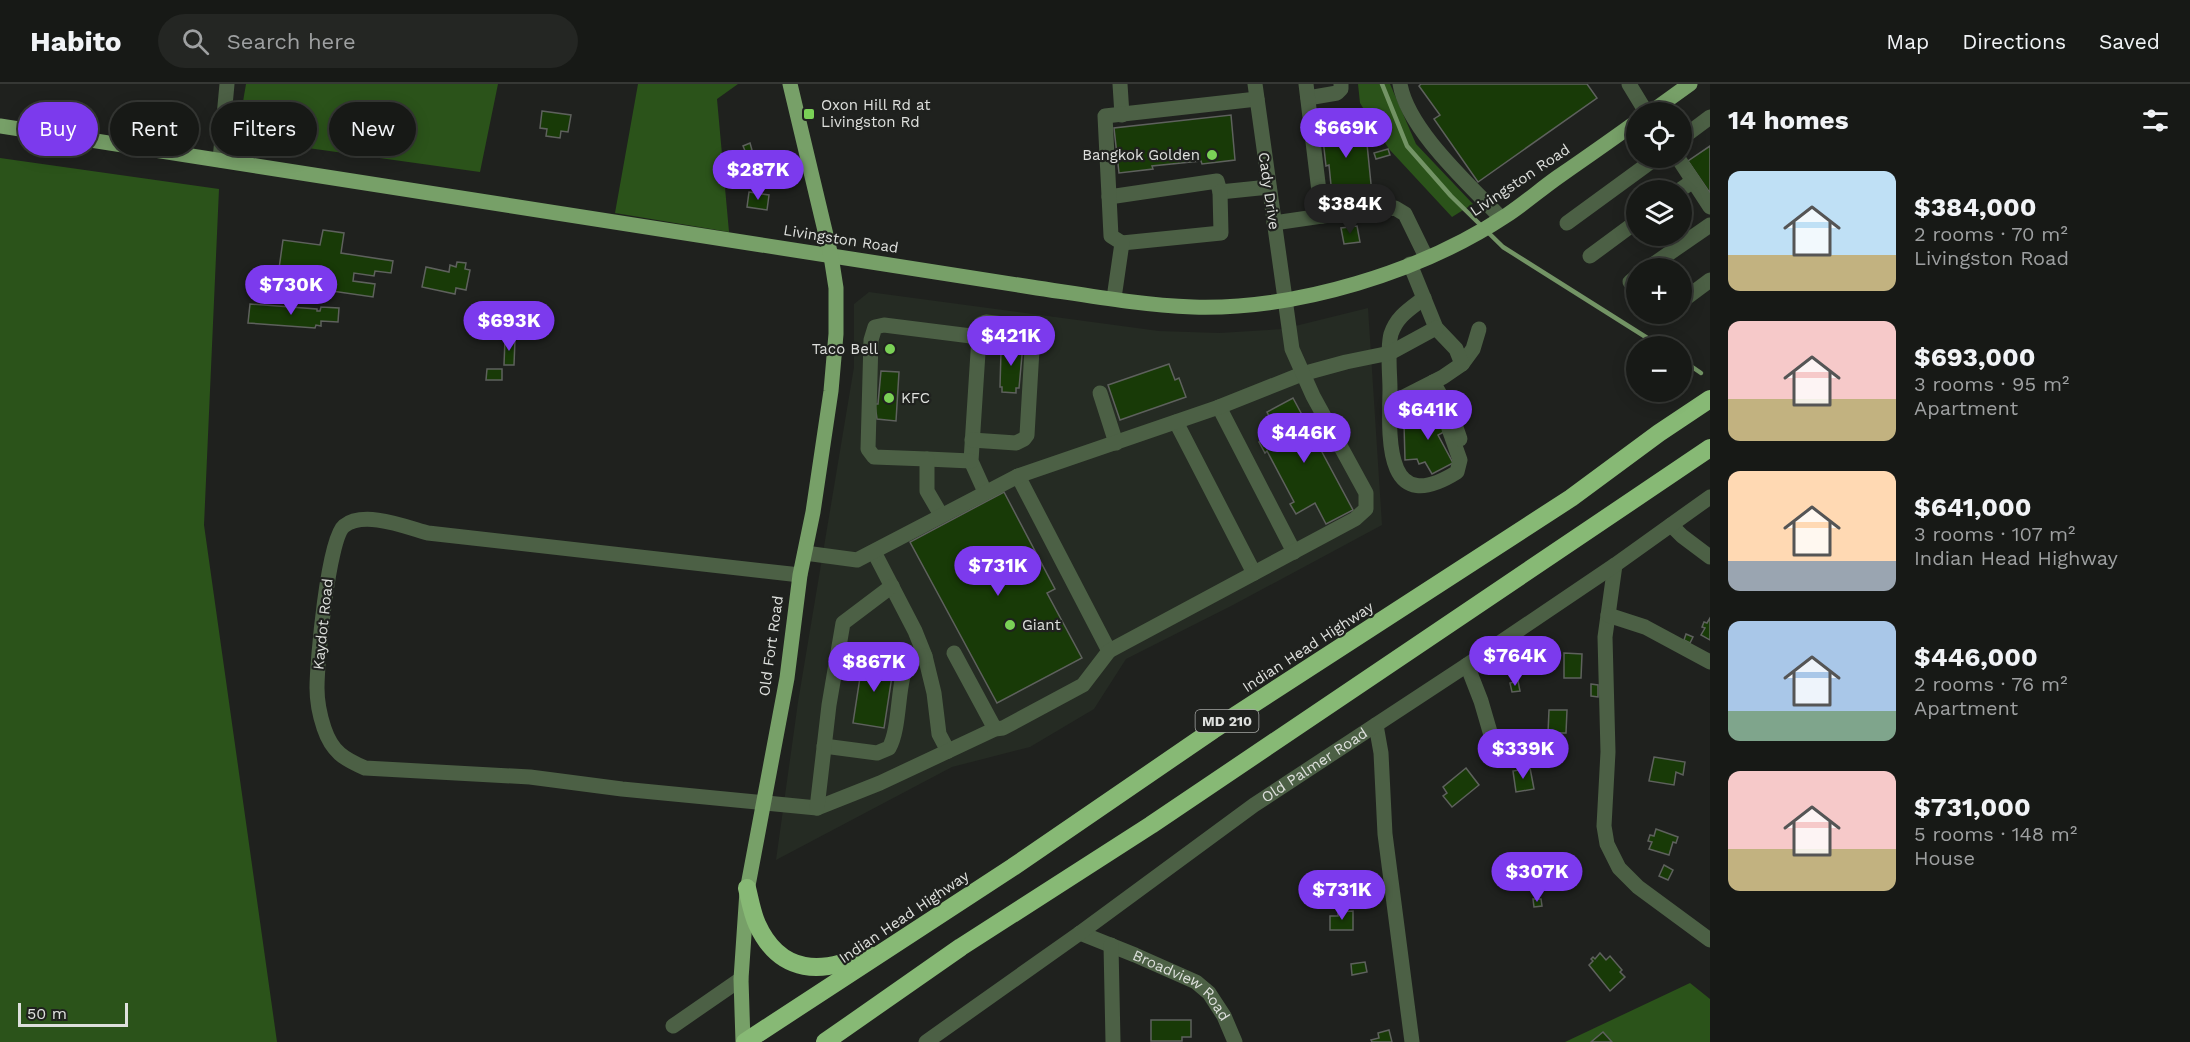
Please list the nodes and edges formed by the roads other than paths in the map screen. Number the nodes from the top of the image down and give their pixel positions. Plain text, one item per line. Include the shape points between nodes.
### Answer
1 (227, 84) edge
2 (790, 84) edge
3 (1120, 84) edge
4 (1341, 84) edge
5 (1400, 84) edge
6 (1629, 84) edge
7 (1690, 84) edge
8 (1307, 91) edge
9 (1256, 92) edge
10 (1640, 102) edge
11 (1665, 102) edge
12 (1122, 114) junction
13 (1710, 117) edge
14 (0, 126) edge
15 (1626, 130) edge
16 (1692, 130) edge
17 (220, 160) junction
18 (1642, 168) edge
19 (1685, 168) edge
20 (1693, 181) joint
21 (1269, 187) junction
22 (1220, 192) junction
23 (1109, 197) junction
24 (1710, 207) edge
25 (1322, 216) junction
26 (1500, 219) junction
27 (1274, 223) junction
28 (1567, 223) dead end
29 (1710, 225) edge
30 (1626, 229) edge
31 (1122, 243) junction
32 (831, 256) junction
33 (1590, 256) dead end
34 (1426, 257) junction
35 (1662, 258) edge
36 (1410, 264) junction
37 (1710, 280) edge
38 (1692, 294) edge
39 (1114, 298) junction
40 (1424, 298) junction
41 (1284, 299) junction
42 (1436, 328) junction
43 (1479, 329) dead end
44 (979, 337) junction
45 (1390, 353) junction
46 (1462, 364) junction
47 (1302, 374) junction
48 (1426, 386) junction
49 (1100, 393) dead end
50 (1710, 399) edge
51 (1390, 404) junction
52 (1219, 407) junction
53 (1438, 416) dead end
54 (1176, 422) junction
55 (1446, 431) dead end
56 (972, 440) junction
57 (1116, 443) junction
58 (1710, 448) edge
59 (927, 459) junction
60 (1460, 460) junction
61 (971, 461) junction
62 (1018, 476) junction
63 (986, 492) junction
64 (1710, 497) edge
65 (941, 515) junction
66 (1671, 525) junction
67 (874, 552) junction
68 (1294, 552) junction
69 (805, 553) junction
70 (1710, 557) edge
71 (1615, 565) junction
72 (1254, 573) junction
73 (800, 575) junction
74 (892, 586) junction
75 (1608, 615) junction
76 (1109, 651) junction
77 (954, 653) dead end
78 (925, 656) junction
79 (1710, 662) edge
80 (1467, 665) junction
81 (1377, 725) junction
82 (994, 729) junction
83 (824, 746) junction
84 (1495, 749) dead end
85 (948, 751) junction
86 (762, 802) junction
87 (817, 808) junction
88 (747, 888) junction
89 (920, 928) junction
90 (1080, 933) junction
91 (1710, 940) edge
92 (1111, 945) junction
93 (741, 979) junction
94 (673, 1026) dead end
95 (744, 1042) edge
96 (825, 1042) edge
97 (926, 1042) edge
98 (1113, 1042) edge
99 (1235, 1042) edge
100 (1412, 1042) edge

1 - 17 street
2 - 32 main road, Old Fort Road
3 - 12 street
4 - 8 street via 1338,93
5 - 26 street via 1422,131
6 - 10 street
7 - 11 main road
8 - 25 street
9 - 12 street
9 - 21 street, Cady Drive
12 - 23 street via 1105,117
13 - 16 street
14 - 17 main road, Livingston Road
15 - 26 main road, Livingston Road
17 - 32 main road, Livingston Road
18 - 28 street
19 - 20 street
20 - 24 street
21 - 22 street
21 - 27 street, Cady Drive
22 - 23 street via 1217,181
22 - 31 street via 1221,233
23 - 31 street via 1111,236
25 - 27 street
25 - 34 street via 1395,208 1405,214
26 - 34 main road, Livingston Road
27 - 41 street, Cady Drive
29 - 35 street
30 - 33 street
31 - 39 street
32 - 39 main road, Livingston Road
32 - 69 main road, Old Fort Road via 836,334 828,413
34 - 36 main road, Livingston Road
36 - 40 street
36 - 41 main road, Livingston Road via 1337,290
37 - 38 street
39 - 41 main road, Livingston Road via 1194,307
40 - 42 street
40 - 45 street via 1399,316 1390,336
41 - 47 street, Cady Drive via 1292,349
42 - 45 street
42 - 46 street via 1456,348
43 - 46 street via 1473,349
44 - 56 street
44 - 56 street via 981,324 986,322 1030,327 1033,332 1027,435 1016,443
44 - 59 street via 875,327 871,340 868,449 873,457
45 - 47 street
45 - 51 street
46 - 48 street
47 - 52 street
47 - 68 street, Cady Drive via 1366,493 1366,509
48 - 51 street
48 - 53 street
48 - 60 street via 1452,416 1460,436
49 - 57 street
50 - 89 highway, Indian Head Highway / MD 210 via 1571,498 1213,730
51 - 60 street via 1392,457 1397,474 1409,483 1439,484 1457,472
52 - 54 street
52 - 68 street
54 - 57 street
54 - 72 street
55 - 60 street
56 - 61 street
57 - 62 street
58 - 96 highway, MD 210 via 1150,825 961,947
59 - 61 street
59 - 65 street via 927,491
61 - 63 street
62 - 63 street
62 - 76 street
63 - 65 street
64 - 66 street, Old Palmer Road
65 - 67 street
66 - 70 street
66 - 71 street, Old Palmer Road
67 - 69 street via 857,560
67 - 74 street
68 - 72 street
69 - 73 main road, Old Fort Road
71 - 75 street
71 - 80 street, Old Palmer Road
72 - 76 street
73 - 86 main road, Old Fort Road via 787,678
73 - 86 street, Kaydot Road via 428,532 370,518 343,526 331,559 317,689 325,730 341,758 365,768 530,777
74 - 78 street
74 - 83 street via 843,622
75 - 79 street via 1645,627
75 - 91 street via 1604,825 1607,844 1619,868 1638,887
76 - 82 street via 1083,685 1003,728
77 - 82 street
78 - 83 street via 909,662 904,671 889,748 877,753
78 - 85 street via 939,734
80 - 81 street, Old Palmer Road
80 - 84 street
81 - 90 street, Old Palmer Road via 1254,805
81 - 100 street via 1385,834
82 - 85 street
83 - 87 street
85 - 87 street
86 - 87 street
86 - 88 main road, Old Fort Road
88 - 89 highway via 756,924 775,952 790,963 810,968 853,961
88 - 93 main road, Old Fort Road
89 - 95 highway, Indian Head Highway / MD 210
90 - 92 street, Broadview Road
90 - 97 street, Old Palmer Road
92 - 98 street, Broadview Road
92 - 99 street, Broadview Road via 1196,982 1209,993 1224,1016
93 - 94 street
93 - 95 main road, Old Fort Road

